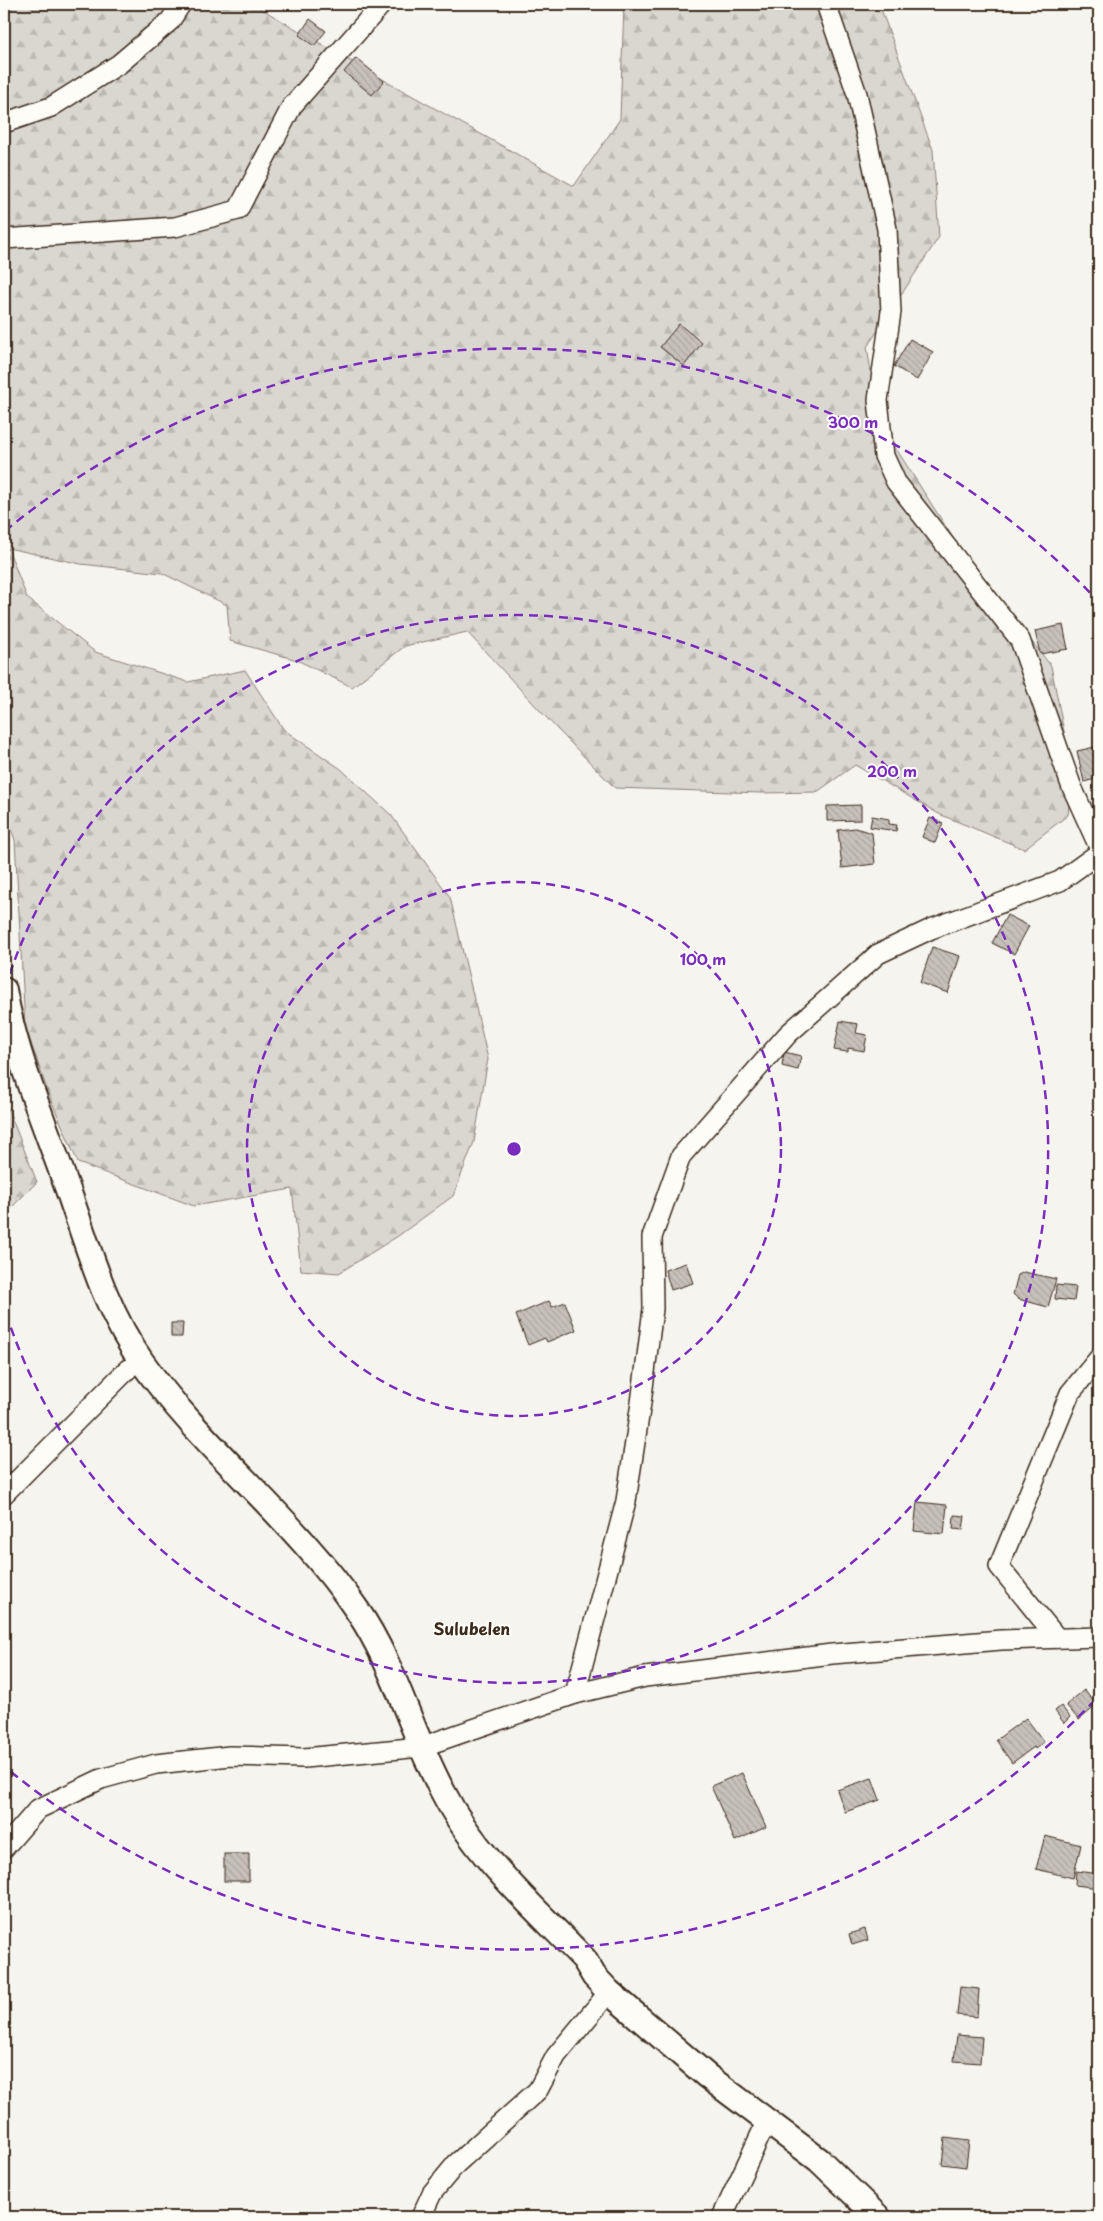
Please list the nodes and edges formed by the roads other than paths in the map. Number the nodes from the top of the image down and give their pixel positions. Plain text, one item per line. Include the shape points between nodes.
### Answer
1 (181, 4) edge
2 (382, 4) edge
3 (826, 4) edge
4 (4, 123) edge
5 (4, 239) edge
6 (1099, 847) edge
7 (1099, 853) edge
8 (4, 990) edge
9 (4, 1054) edge
10 (60, 1187) junction
11 (1099, 1358) edge
12 (128, 1369) junction
13 (4, 1494) edge
14 (1099, 1637) edge
15 (1058, 1638) junction
16 (575, 1694) junction
17 (415, 1748) junction
18 (4, 1848) edge
19 (602, 1984) junction
20 (767, 2121) junction
21 (421, 2217) edge
22 (722, 2217) edge
23 (878, 2217) edge

1 - 4 street via 170,21 119,64 51,107
2 - 5 street via 292,106 238,210 175,227
3 - 6 street via 858,94 887,229 891,312 878,400 884,456 896,482 1020,640 1071,785
7 - 16 street via 1060,881 931,929 878,954 788,1034 681,1156 652,1237 653,1309 626,1501
8 - 10 main road via 16,1044
9 - 10 main road
10 - 12 main road via 94,1304
10 - 17 main road via 123,1332 142,1362 199,1430 320,1561 357,1610 375,1642
11 - 15 street via 1070,1392 999,1566
12 - 13 street
12 - 17 main road via 323,1586 372,1664
14 - 15 street
15 - 16 street via 832,1654 645,1676
16 - 17 street
17 - 18 street via 304,1758 230,1756 156,1764 101,1779 38,1809
17 - 19 main road via 465,1829 584,1959
19 - 20 main road via 707,2076
19 - 21 street via 538,2090 456,2164 432,2193
20 - 22 street
20 - 23 main road via 819,2160

